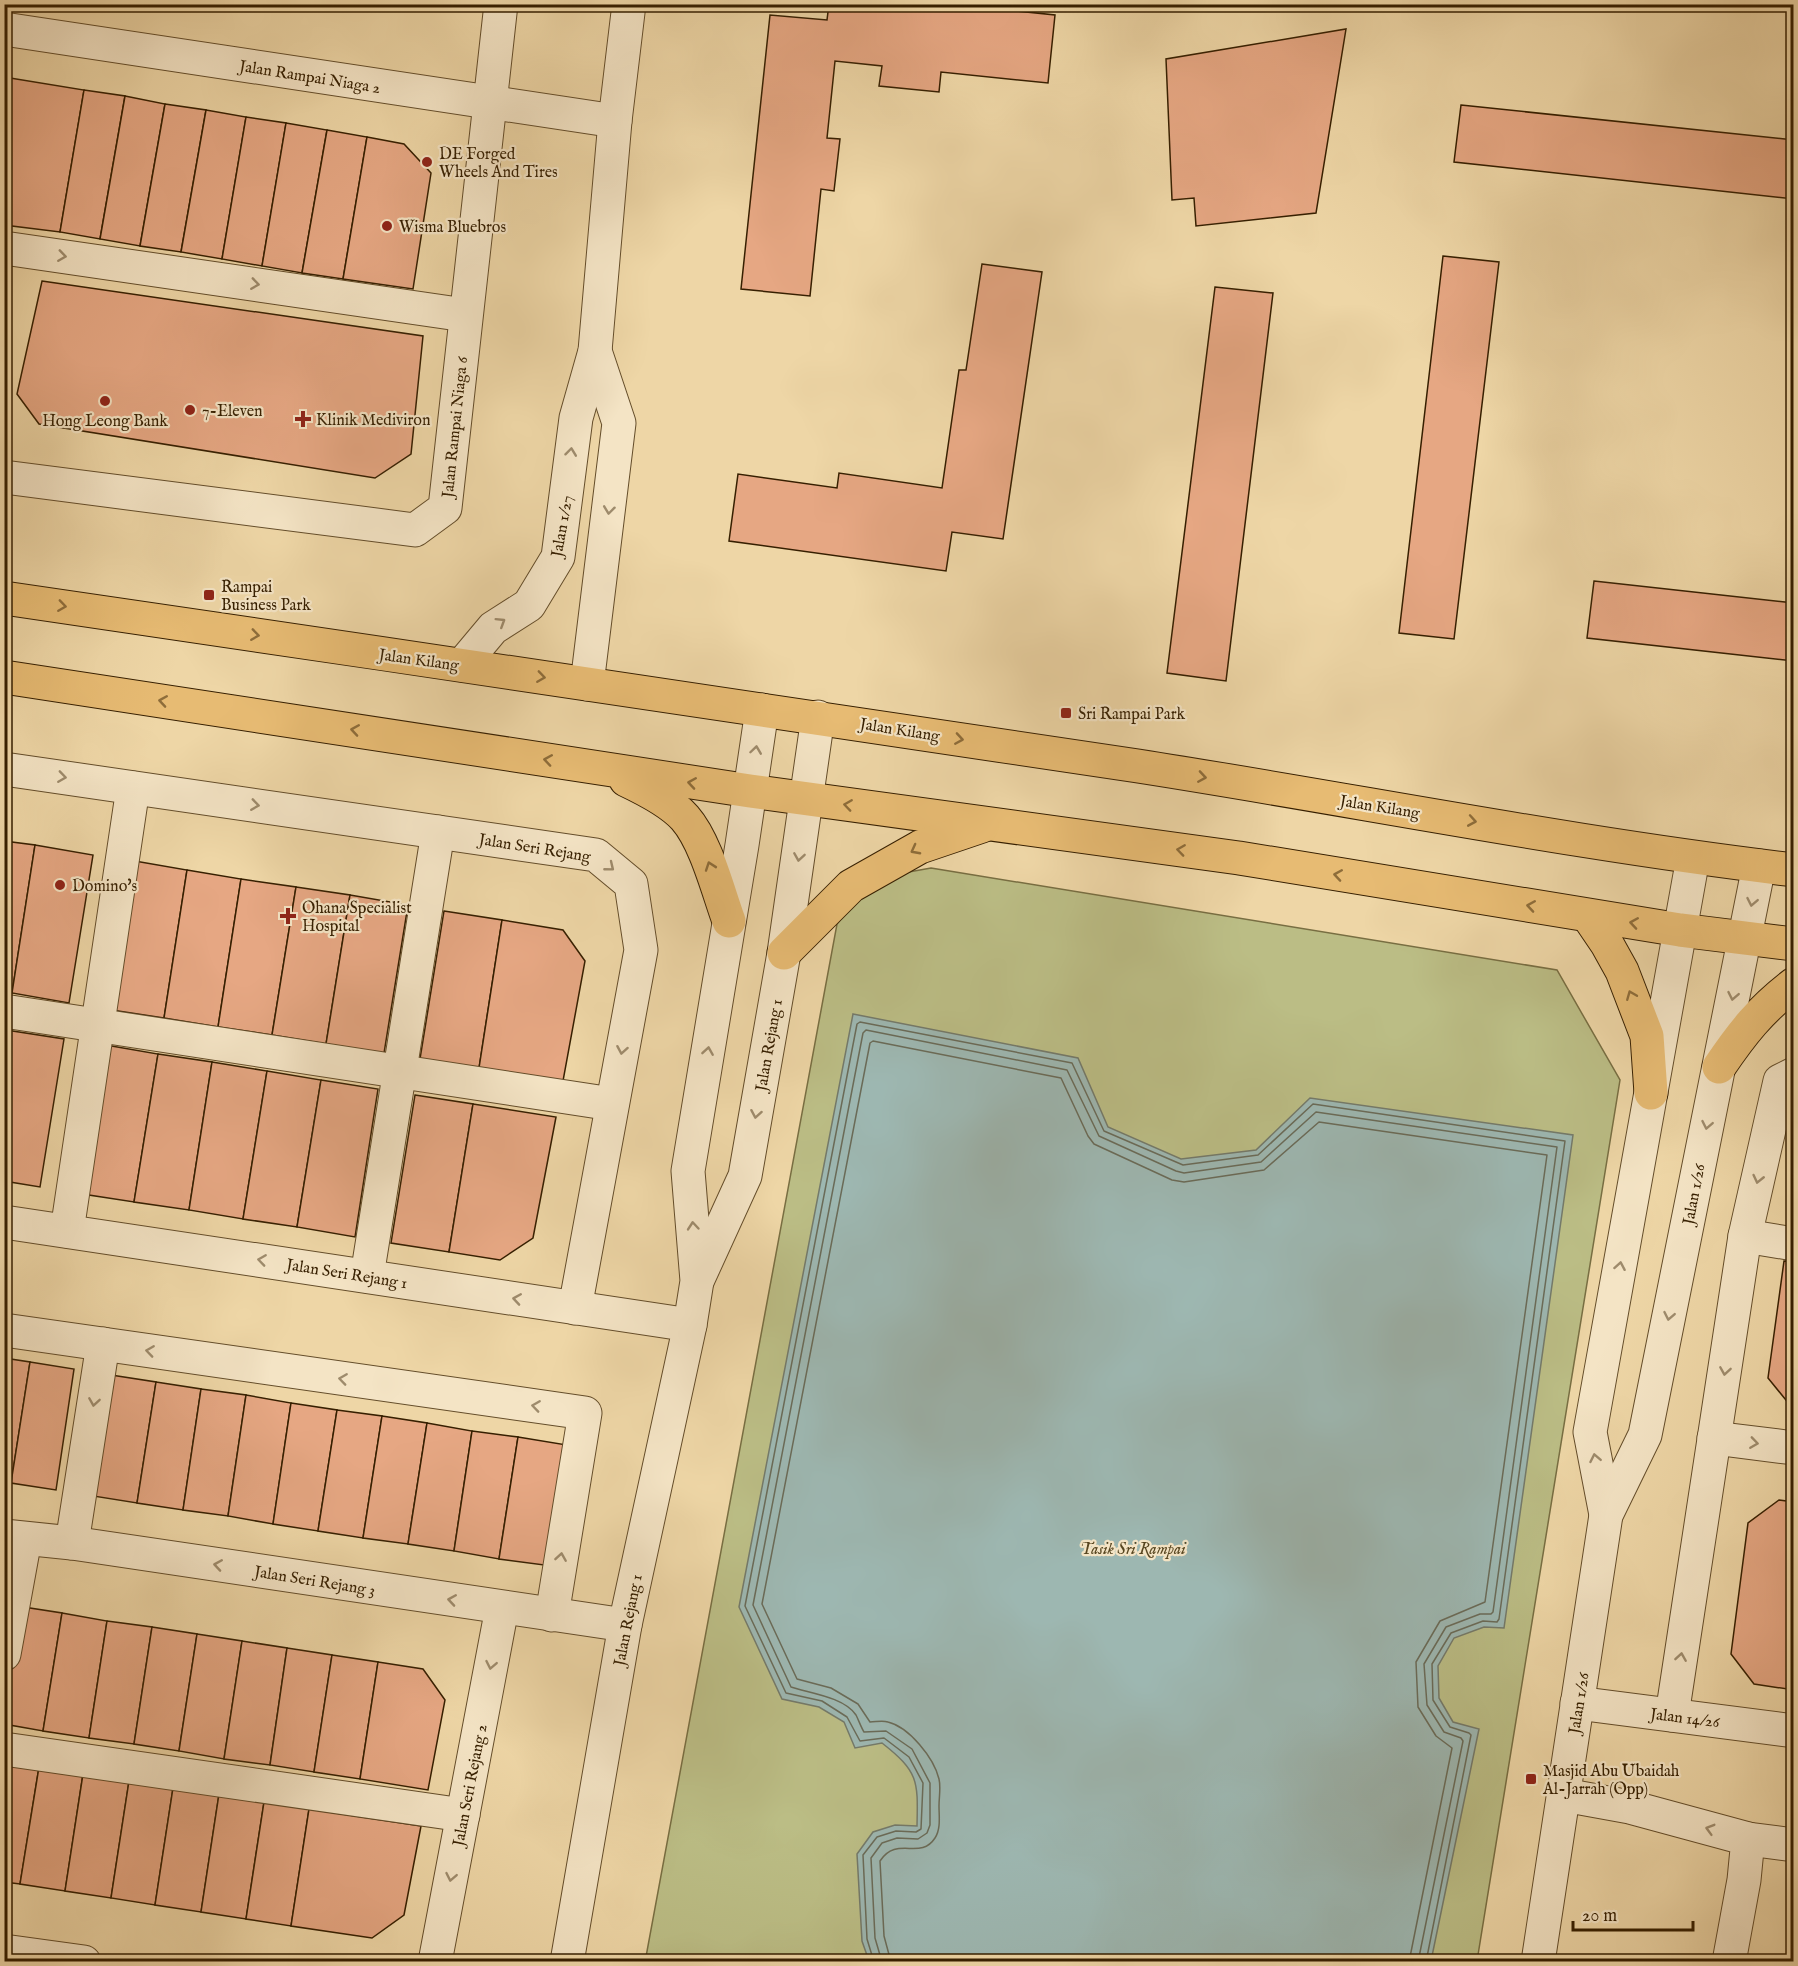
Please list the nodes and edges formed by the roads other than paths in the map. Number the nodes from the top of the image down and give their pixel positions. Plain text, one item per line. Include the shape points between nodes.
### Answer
1 (501, 4) edge
2 (628, 4) edge
3 (4, 29) edge
4 (488, 103) junction
5 (615, 121) junction
6 (4, 248) edge
7 (465, 315) junction
8 (595, 351) junction
9 (4, 477) edge
10 (4, 598) edge
11 (462, 666) junction
12 (4, 677) edge
13 (587, 684) junction
14 (762, 710) junction
15 (818, 717) junction
16 (4, 769) edge
17 (606, 770) junction
18 (134, 788) junction
19 (750, 791) junction
20 (808, 799) junction
21 (990, 824) junction
22 (438, 832) junction
23 (1693, 858) junction
24 (1759, 866) junction
25 (1794, 870) edge
26 (1588, 916) junction
27 (729, 921) junction
28 (1680, 930) junction
29 (1744, 939) junction
30 (1794, 944) edge
31 (784, 953) junction
32 (1794, 984) edge
33 (4, 1011) edge
34 (98, 1025) junction
35 (1719, 1067) junction
36 (400, 1071) junction
37 (1787, 1077) edge
38 (1651, 1093) junction
39 (612, 1104) junction
40 (4, 1222) edge
41 (67, 1232) junction
42 (1745, 1236) junction
43 (1794, 1244) edge
44 (367, 1276) junction
45 (697, 1281) junction
46 (575, 1308) junction
47 (690, 1325) junction
48 (4, 1330) edge
49 (103, 1344) junction
50 (1714, 1438) junction
51 (1794, 1448) edge
52 (1606, 1515) junction
53 (15, 1537) edge
54 (72, 1543) junction
55 (502, 1608) junction
56 (552, 1615) junction
57 (625, 1625) junction
58 (4, 1654) edge
59 (1577, 1703) junction
60 (1672, 1715) junction
61 (1794, 1731) edge
62 (4, 1749) edge
63 (1564, 1795) junction
64 (463, 1815) junction
65 (1749, 1839) junction
66 (1794, 1845) edge
67 (4, 1951) edge
68 (84, 1962) edge
69 (435, 1962) edge
70 (567, 1962) edge
71 (1538, 1962) edge
72 (1729, 1962) edge

1 - 4 street, Jalan Rampai Niaga 6
2 - 5 street, Jalan 1/27
3 - 4 street, Jalan Rampai Niaga 2
4 - 5 street, Jalan Rampai Niaga 2
4 - 7 street, Jalan Rampai Niaga 6
5 - 8 street, Jalan 1/27
6 -> 7 street
7 - 9 street, Jalan Rampai Niaga 6 via 445,508 415,530
11 -> 8 street, Jalan 1/27 via 492,628 529,605 558,557 576,418
8 -> 13 street, Jalan 1/27 via 619,423
10 -> 11 main road, Jalan Kilang
11 -> 13 main road, Jalan Kilang
17 -> 12 main road
13 - 14 main road, Jalan Kilang
14 - 15 main road, Jalan Kilang
19 -> 14 street, Jalan Rejang 1
15 - 20 street, Jalan Rejang 1
15 -> 23 main road, Jalan Kilang
16 -> 18 street, Jalan Seri Rejang
19 -> 17 main road
27 -> 17 main road via 705,852 685,818 652,793
18 -> 22 street, Jalan Seri Rejang
18 - 34 street
19 - 20 main road
19 - 27 street, Jalan Rejang 1
21 -> 20 main road
20 -> 31 street, Jalan Rejang 1
26 -> 21 main road via 1239,858
21 -> 31 main road via 920,847 851,886
22 - 36 street
22 -> 39 street, Jalan Seri Rejang via 596,855 631,884 641,950
23 - 24 main road, Jalan Kilang
23 - 28 street, Jalan 1/26
24 - 25 main road, Jalan Kilang
24 -> 29 street, Jalan 1/26
28 -> 26 main road
38 -> 26 main road via 1647,1036 1622,971
45 -> 27 street, Jalan Rejang 1 via 688,1171
28 - 29 main road
28 - 38 street, Jalan 1/26
29 - 30 main road
29 -> 35 street, Jalan 1/26
31 -> 45 street, Jalan Rejang 1 via 745,1176
32 - 35 main road via 1748,1026
33 - 34 street
34 - 36 street
34 - 41 street
35 -> 52 street, Jalan 1/26 via 1645,1435
36 - 39 street
36 - 44 street
37 -> 42 street
52 -> 38 street, Jalan 1/26 via 1590,1432
39 - 46 street, Jalan Seri Rejang
40 - 41 street, Jalan Seri Rejang 1
44 -> 41 street, Jalan Seri Rejang 1
42 - 43 street
42 -> 50 street
46 -> 44 street, Jalan Seri Rejang 1
45 - 47 street, Jalan Rejang 1
46 - 47 street, Jalan Seri Rejang 1
47 - 57 street, Jalan Rejang 1
48 - 49 street
49 -> 54 street
56 -> 49 street via 585,1413
50 -> 51 street
60 -> 50 street
52 - 59 street, Jalan 1/26
53 - 54 street, Jalan Seri Rejang 3
53 - 58 street
55 -> 54 street, Jalan Seri Rejang 3
55 - 56 street, Jalan Seri Rejang 3
55 -> 64 street, Jalan Seri Rejang 2
56 - 57 street, Jalan Seri Rejang 3
57 - 70 street, Jalan Rejang 1
59 - 60 street, Jalan 14/26
59 - 63 street, Jalan 1/26
60 - 61 street, Jalan 14/26
62 - 64 street
65 -> 63 street via 1630,1807
63 - 71 street, Jalan 1/26
64 -> 69 street, Jalan Seri Rejang 2
65 - 66 street
65 - 72 street
67 - 68 street

